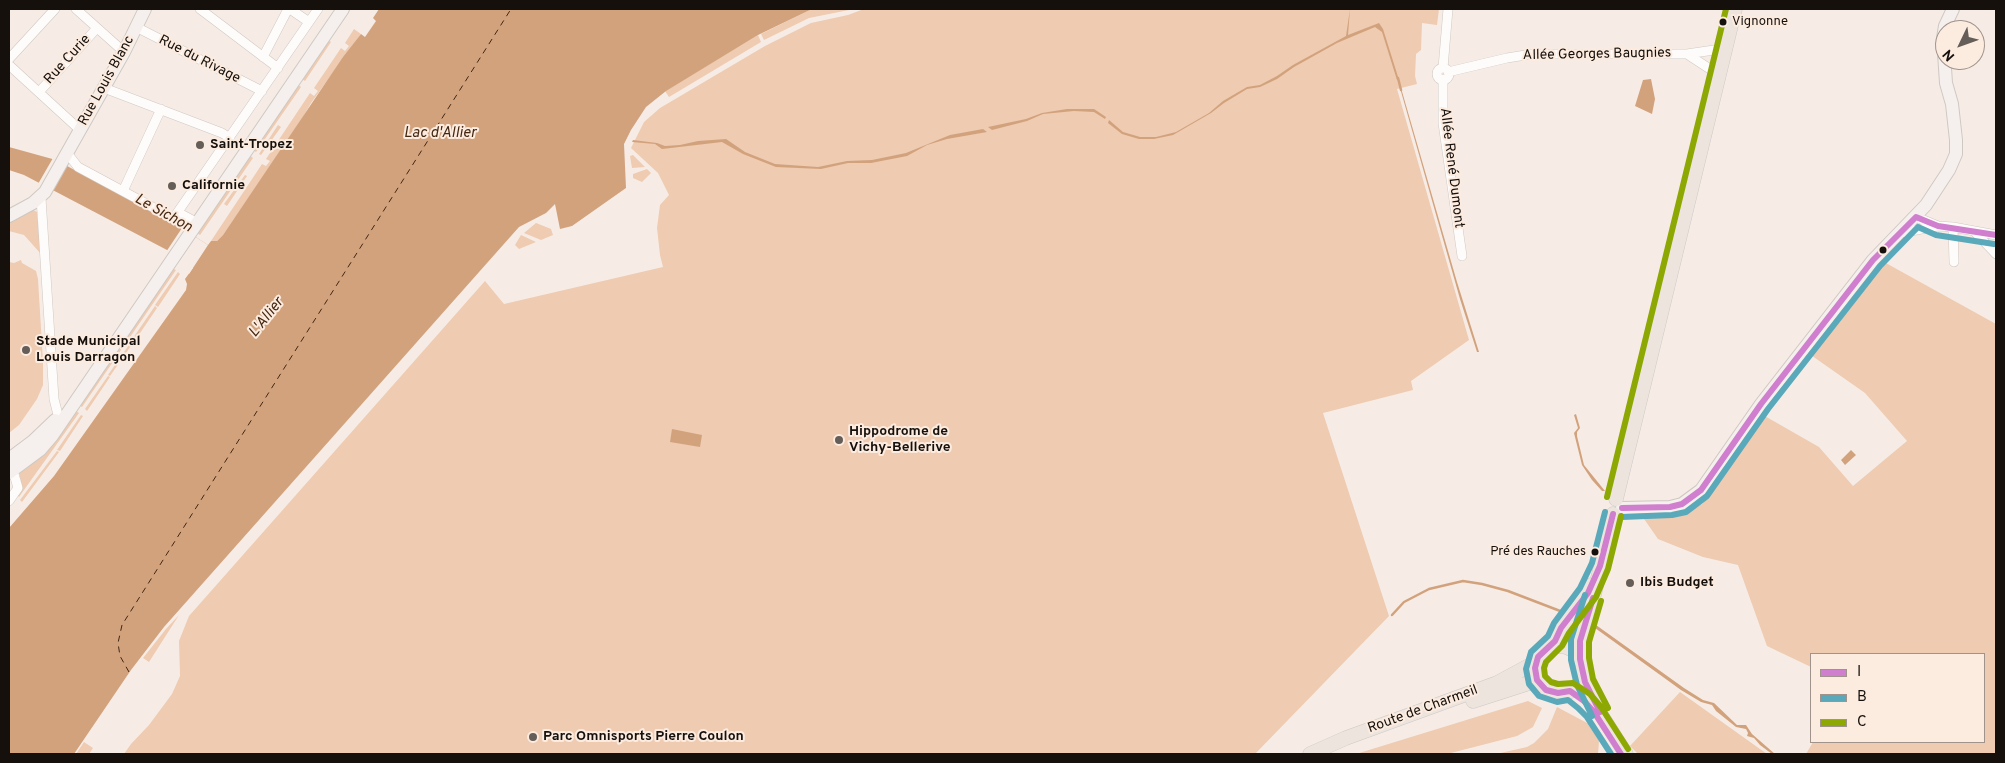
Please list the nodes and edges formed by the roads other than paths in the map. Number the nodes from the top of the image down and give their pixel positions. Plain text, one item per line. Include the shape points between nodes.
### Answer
1 (55, 9) edge
2 (76, 9) edge
3 (145, 9) edge
4 (200, 9) edge
5 (289, 9) edge
6 (318, 9) edge
7 (335, 9) edge
8 (343, 9) edge
9 (1448, 9) edge
10 (1735, 9) edge
11 (1953, 9) edge
12 (309, 22) junction
13 (97, 28) junction
14 (136, 28) junction
15 (1714, 50) dead end
16 (124, 52) junction
17 (1687, 54) junction
18 (263, 57) junction
19 (9, 59) edge
20 (9, 66) edge
21 (278, 68) junction
22 (1445, 73) junction
23 (1719, 75) junction
24 (104, 88) junction
25 (262, 91) junction
26 (38, 92) junction
27 (161, 110) junction
28 (80, 130) junction
29 (230, 138) junction
30 (67, 153) junction
31 (123, 191) junction
32 (43, 195) junction
33 (179, 213) junction
34 (9, 216) edge
35 (1916, 217) junction
36 (1938, 226) junction
37 (190, 227) junction
38 (1953, 227) junction
39 (1974, 231) junction
40 (1900, 234) junction
41 (1996, 237) edge
42 (1995, 253) edge
43 (1462, 256) dead end
44 (167, 262) junction
45 (1954, 262) dead end
46 (58, 415) junction
47 (10, 468) edge
48 (9, 501) edge
49 (1617, 507) junction
50 (1600, 566) junction
51 (1548, 648) junction
52 (1536, 662) junction
53 (1581, 665) junction
54 (1541, 686) junction
55 (1570, 691) junction
56 (1310, 754) edge
57 (1328, 754) edge
58 (1621, 754) edge
59 (1626, 754) edge

1 - 19 street
2 - 13 street
3 - 14 main road, Rue Louis Blanc
4 - 18 street
5 - 12 street
5 - 18 street
6 - 12 street
7 - 37 main road
8 - 37 main road
9 - 22 street, Allée René Dumont
10 - 23 main road
11 - 35 main road via 1945,26 1942,52 1956,154 1949,170
12 - 21 street
13 - 16 street
13 - 26 street, Rue Curie
14 - 16 main road, Rue Louis Blanc
14 - 25 street, Rue du Rivage
15 - 17 street, Allée Georges Baugnies
16 - 24 main road, Rue Louis Blanc
17 - 22 street, Allée Georges Baugnies via 1532,54
17 - 23 street, Allée Georges Baugnies
18 - 21 street
20 - 26 street
21 - 25 street
22 - 43 street, Allée René Dumont via 1443,123
23 - 49 main road
24 - 27 street
24 - 28 main road, Rue Louis Blanc
25 - 29 street
26 - 28 street
27 - 29 street
27 - 31 street
28 - 30 main road, Rue Louis Blanc
29 - 33 street
30 - 31 street via 78,167
30 - 32 main road, Rue Louis Blanc
31 - 33 street via 169,216
32 - 34 main road
32 - 46 street via 54,399
33 - 37 street
35 - 36 street
35 - 40 main road
36 - 38 street
36 - 40 street
37 - 44 main road
38 - 39 street
38 - 45 street
39 - 41 street
39 - 42 street
40 - 49 main road via 1873,260 1761,404 1702,490 1682,504 1670,507
41 - 42 street
44 - 46 main road
44 - 47 main road via 52,436 40,450
46 - 47 main road
47 - 48 street via 18,488
49 - 50 main road
50 - 51 main road via 1588,593
50 - 53 main road via 1580,641
51 - 52 main road
51 - 53 main road via 1566,647 1576,654
52 - 54 main road via 1535,675
52 - 56 main road, Route de Charmeil via 1497,683
53 - 55 main road via 1579,682
53 - 59 main road via 1598,710
54 - 55 main road via 1551,692
54 - 57 main road, Route de Charmeil via 1529,683
55 - 58 main road via 1594,712

